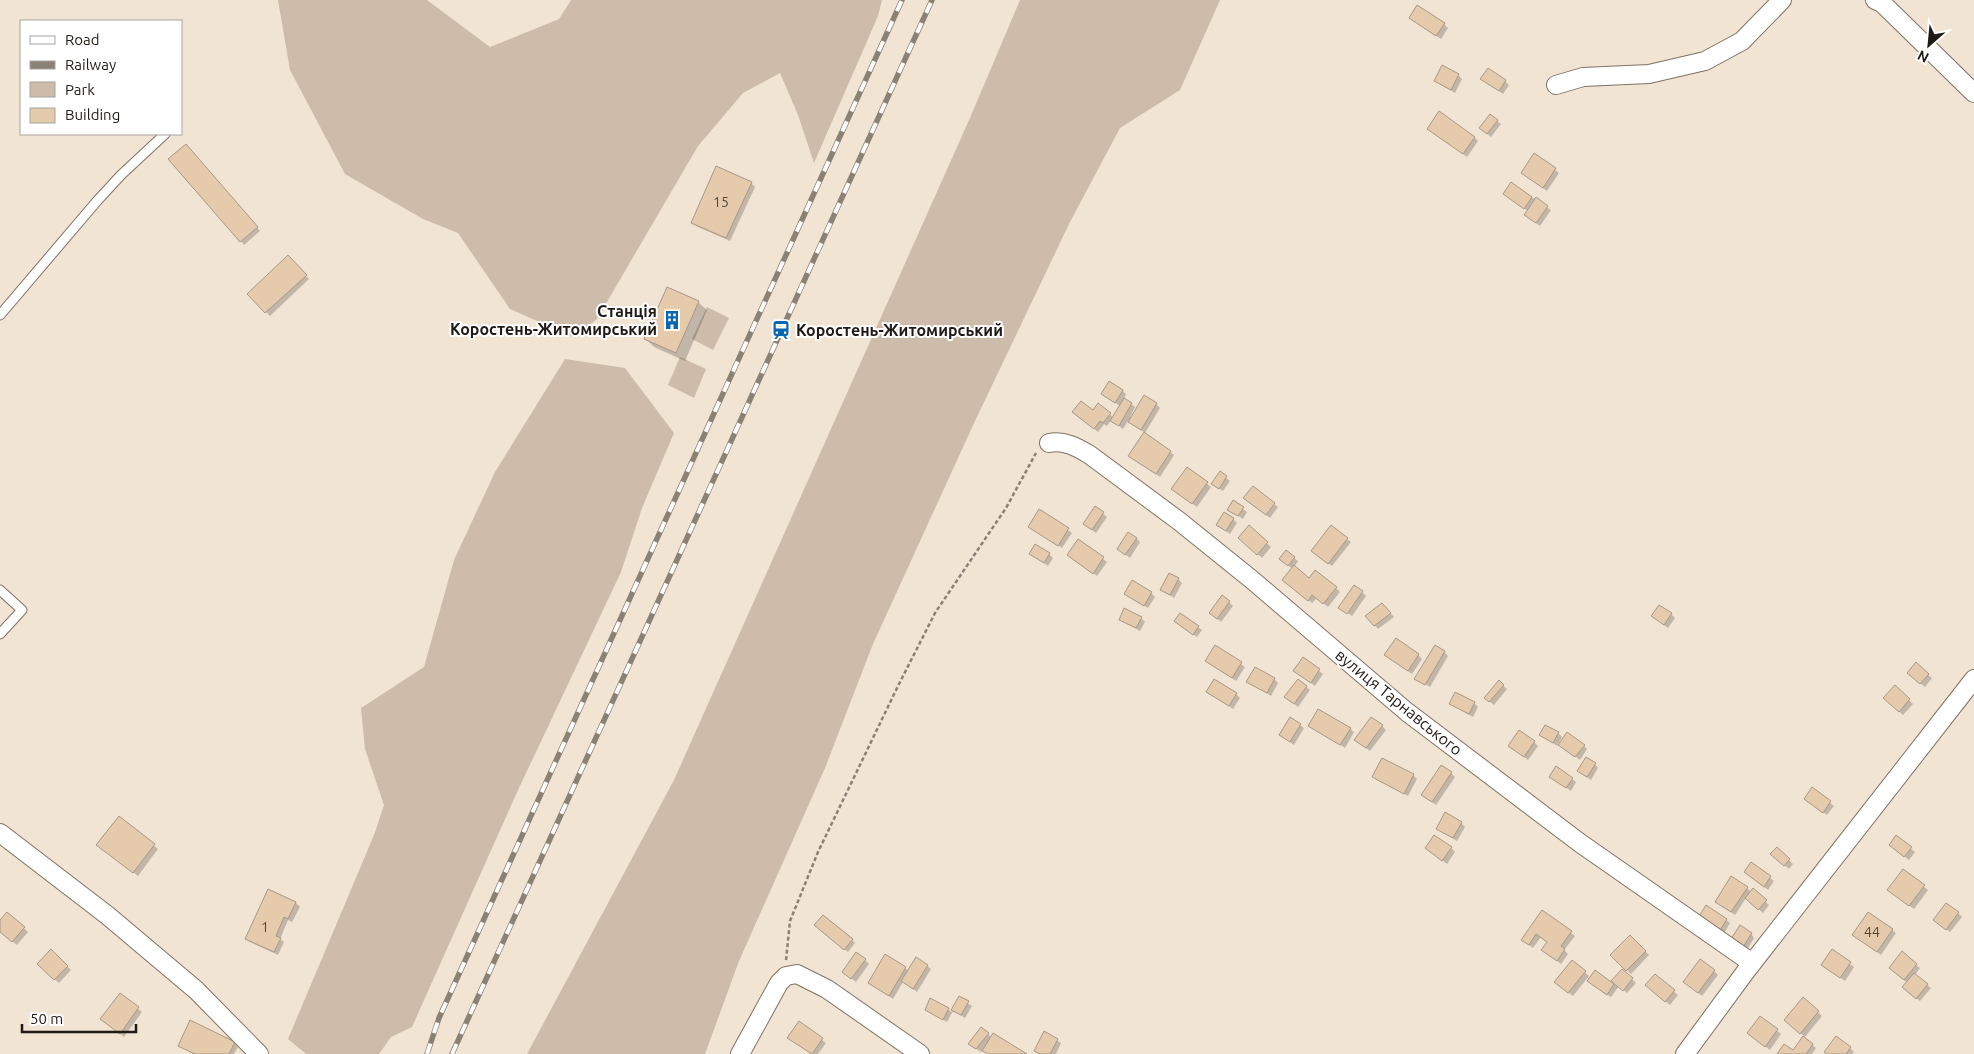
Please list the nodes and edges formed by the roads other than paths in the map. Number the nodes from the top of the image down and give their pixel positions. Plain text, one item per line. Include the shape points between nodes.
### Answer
1 (1782, 0) edge
2 (1875, 0) edge
3 (1556, 85) dead end
4 (1974, 93) edge
5 (164, 135) edge
6 (0, 315) edge
7 (1049, 443) road end
8 (0, 590) edge
9 (0, 634) edge
10 (1974, 680) edge
11 (0, 833) edge
12 (1752, 963) junction
13 (254, 1051) edge
14 (740, 1054) edge
15 (920, 1054) edge
16 (1685, 1054) edge

1 - 3 street via 1742,42 1705,61 1649,74 1583,77
2 - 4 street via 1882,3
5 - 6 lane via 97,201
7 - 12 street, вулиця Тарнавського via 1059,441 1090,454 1251,579 1414,718 1580,843
8 - 9 lane via 22,610
10 - 12 street
11 - 13 street via 107,915 196,990
12 - 16 street
14 - 15 street via 778,983 786,976 796,974 827,989

